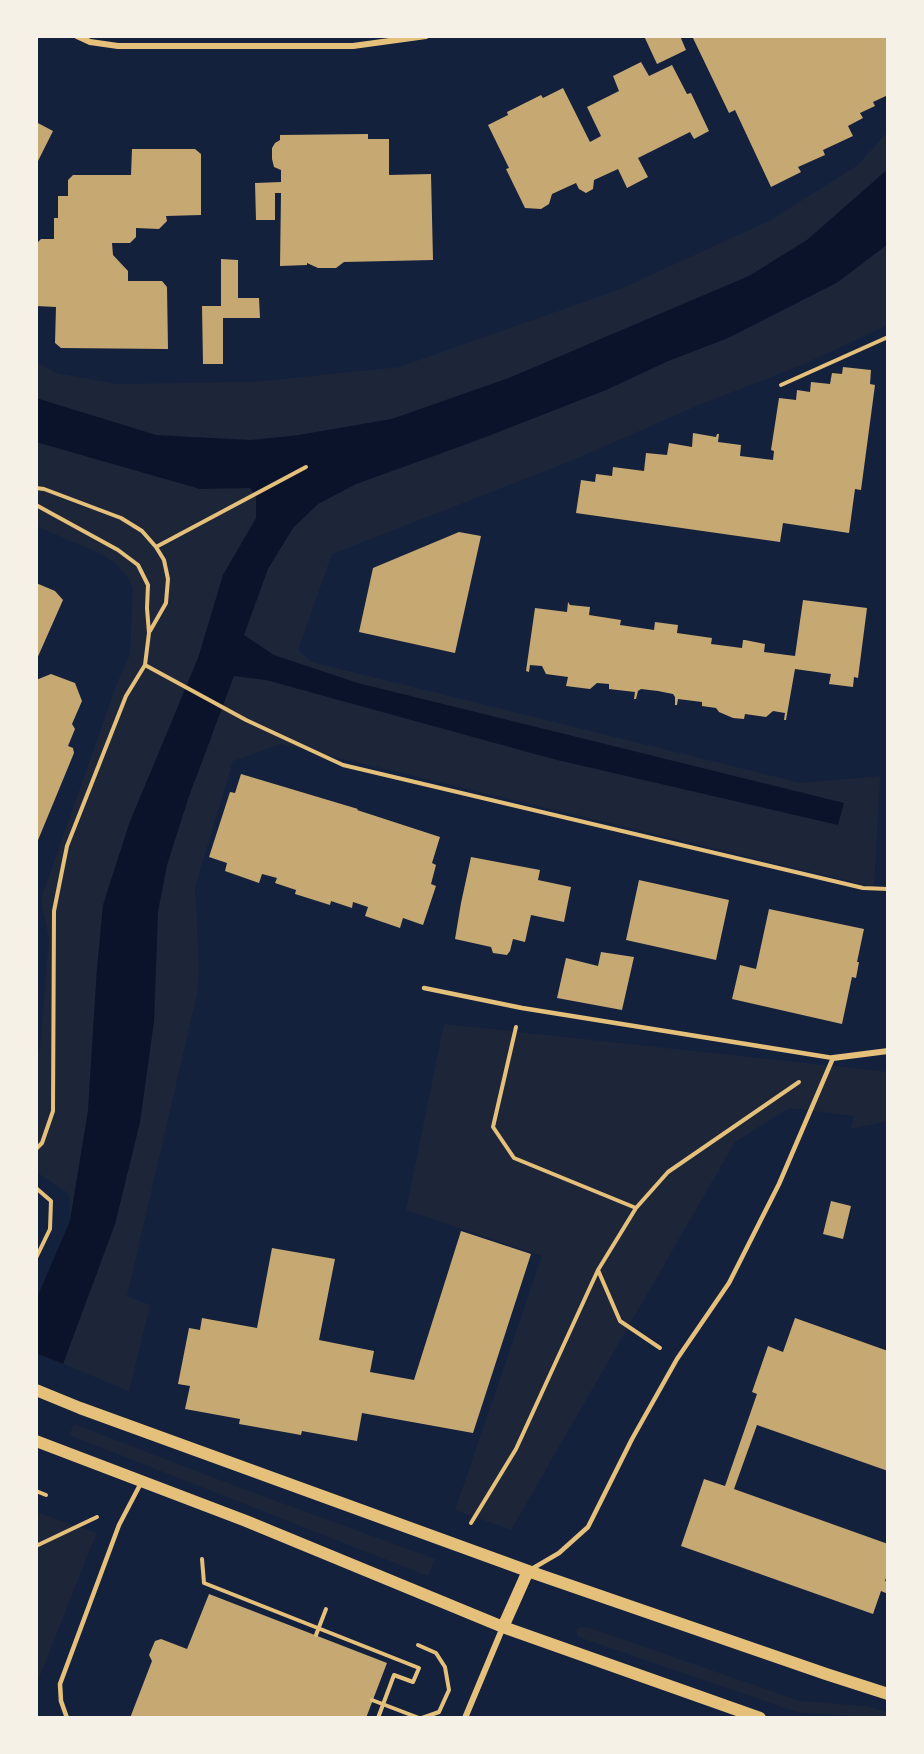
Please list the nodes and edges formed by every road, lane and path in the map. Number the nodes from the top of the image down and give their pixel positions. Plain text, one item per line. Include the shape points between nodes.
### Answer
1 (77, 36) edge
2 (426, 36) edge
3 (888, 338) edge
4 (781, 386) dead end
5 (306, 467) dead end
6 (36, 488) edge
7 (36, 505) edge
8 (156, 547) junction
9 (149, 633) junction
10 (146, 665) junction
11 (888, 889) edge
12 (424, 988) dead end
13 (522, 1008) junction
14 (888, 1051) edge
15 (833, 1058) junction
16 (36, 1149) edge
17 (36, 1188) edge
18 (636, 1208) junction
19 (36, 1258) edge
20 (598, 1269) junction
21 (677, 1359) junction
22 (36, 1390) edge
23 (36, 1441) edge
24 (142, 1481) junction
25 (36, 1491) edge
26 (46, 1495) dead end
27 (97, 1517) dead end
28 (471, 1523) dead end
29 (36, 1546) edge
30 (202, 1559) dead end
31 (528, 1571) junction
32 (326, 1609) dead end
33 (503, 1627) junction
34 (319, 1628) junction
35 (316, 1635) dead end
36 (418, 1645) dead end
37 (888, 1694) edge
38 (372, 1700) dead end
39 (383, 1704) junction
40 (67, 1718) edge
41 (378, 1718) edge
42 (420, 1718) edge
43 (465, 1718) edge
44 (760, 1718) edge

1 - 2 street via 118,46 353,46
3 - 4 path
5 - 8 path
6 - 8 path via 121,519 142,531
7 - 9 path via 138,565 148,585
8 - 9 path via 168,579 166,603
9 - 10 path
10 - 11 path via 246,720 343,765 863,888
10 - 16 path via 126,696 67,846 54,910 53,1111 42,1143
12 - 13 lane
13 - 15 lane
13 - 18 path via 492,1127 514,1158
14 - 15 street
15 - 18 path via 668,1172
15 - 21 lane via 779,1184 729,1283
17 - 19 path via 51,1202 50,1229
18 - 20 path
20 - 21 path via 620,1321
20 - 28 path via 516,1449
21 - 31 lane via 588,1527 559,1553
22 - 31 main road
23 - 24 main road
24 - 33 main road
24 - 40 lane via 119,1526 60,1684
25 - 26 path
27 - 29 path
30 - 34 path via 204,1583
31 - 33 main road
31 - 37 main road
32 - 34 path
33 - 43 street
33 - 44 main road
34 - 35 path
34 - 39 path via 419,1668 413,1682 394,1675
36 - 42 path via 436,1653 445,1667 449,1690 439,1712
38 - 39 path
39 - 41 path
39 - 42 path

